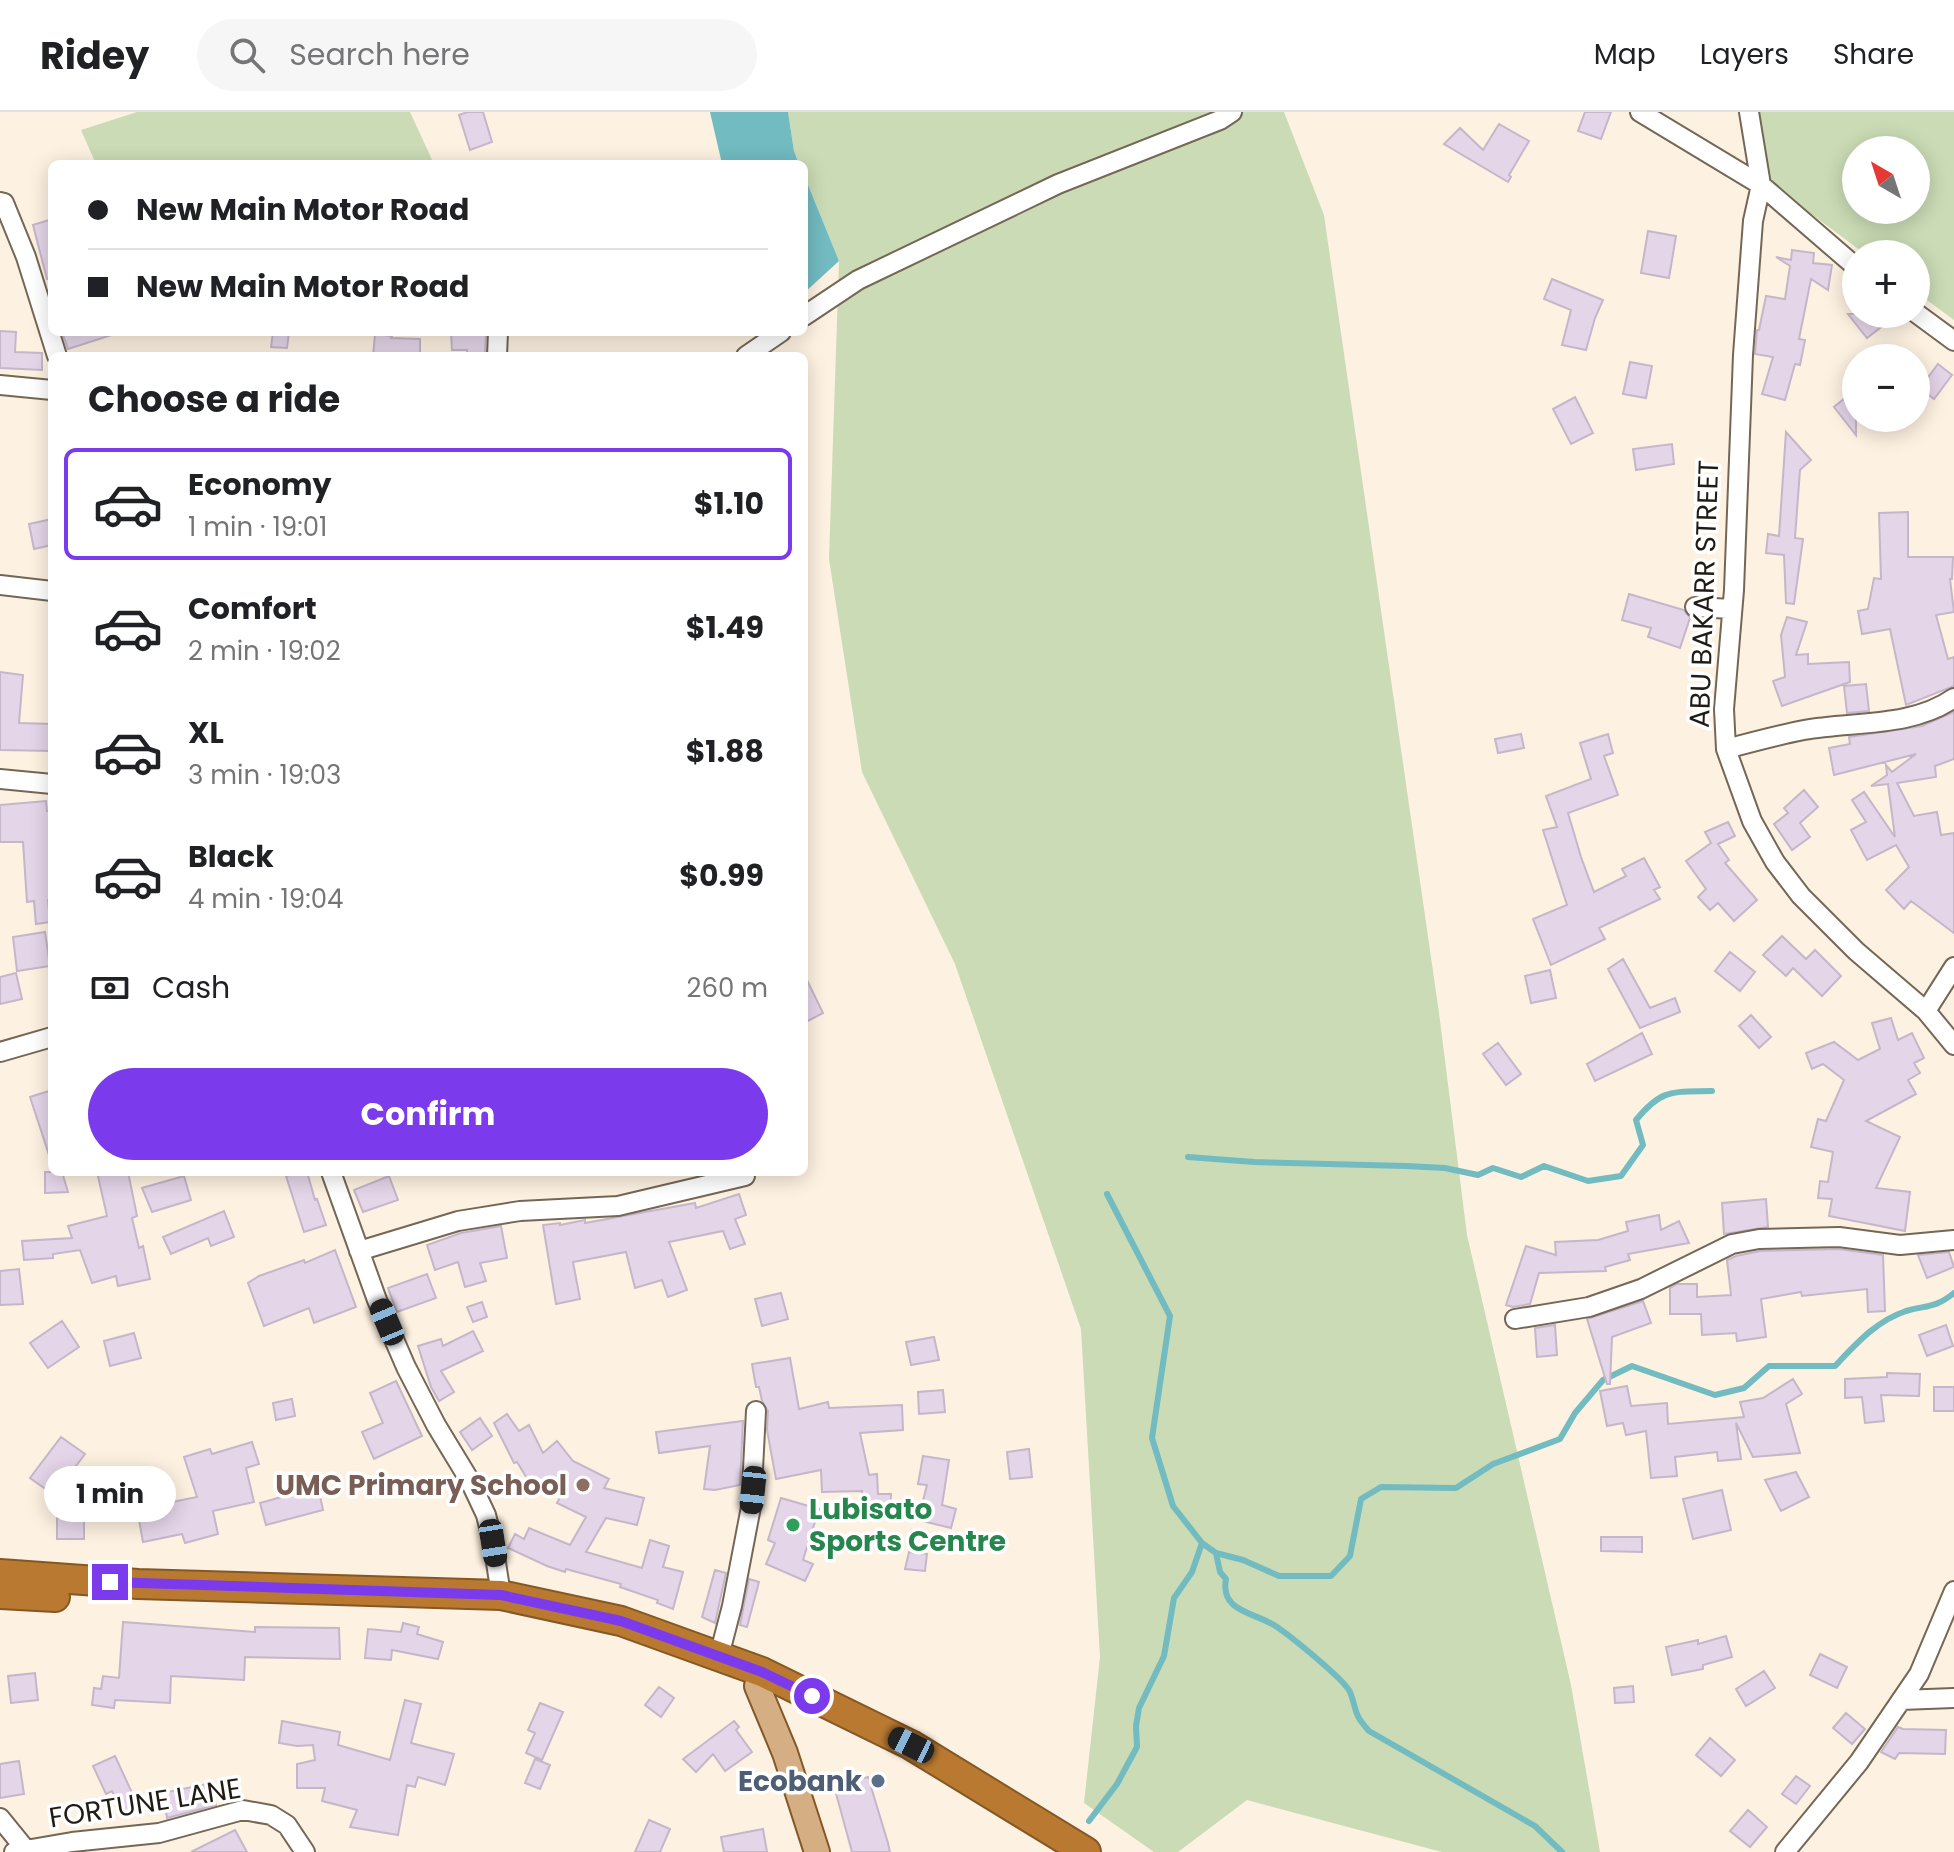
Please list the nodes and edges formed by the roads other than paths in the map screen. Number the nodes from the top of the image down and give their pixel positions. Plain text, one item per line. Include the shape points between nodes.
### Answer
1 (1232, 112) edge
2 (1640, 112) edge
3 (1749, 112) edge
4 (1761, 185) junction
5 (2, 202) edge
6 (1842, 255) edge
7 (808, 313) edge
8 (1930, 323) edge
9 (48, 327) edge
10 (775, 336) edge
11 (1954, 341) edge
12 (752, 352) edge
13 (0, 385) edge
14 (48, 390) edge
15 (0, 585) edge
16 (48, 591) edge
17 (1695, 607) dead end
18 (1732, 609) junction
19 (1954, 698) edge
20 (1726, 749) junction
21 (0, 779) edge
22 (48, 784) edge
23 (1954, 967) edge
24 (1926, 1011) junction
25 (48, 1038) edge
26 (1954, 1045) edge
27 (0, 1052) edge
28 (332, 1176) edge
29 (745, 1176) dead end
30 (1954, 1240) edge
31 (359, 1251) junction
32 (1515, 1319) dead end
33 (756, 1411) dead end
34 (0, 1574) edge
35 (1954, 1591) edge
36 (0, 1594) edge
37 (501, 1595) junction
38 (719, 1656) junction
39 (759, 1679) junction
40 (1954, 1698) edge
41 (1901, 1700) junction
42 (0, 1818) edge
43 (20, 1851) edge
44 (305, 1852) edge
45 (817, 1852) edge
46 (1057, 1852) edge
47 (1086, 1852) edge
48 (1785, 1852) edge

1 - 7 street via 1058,184 858,280
2 - 4 street
3 - 4 street, ABU BAKARR STREET
4 - 6 street
4 - 18 street, ABU BAKARR STREET via 1753,221 1743,355
5 - 9 street
8 - 11 street
10 - 12 street
13 - 14 street
15 - 16 street
17 - 18 street
18 - 20 street, ABU BAKARR STREET
19 - 20 street via 1927,712 1807,729
20 - 24 street, ABU BAKARR STREET via 1752,821 1775,862 1856,951
21 - 22 street
23 - 24 street
24 - 26 street, ABU BAKARR STREET
25 - 27 street
28 - 31 street
29 - 31 street via 618,1206 520,1211 458,1221
30 - 32 street via 1900,1245 1839,1237 1759,1239 1732,1244 1641,1289 1589,1307
31 - 37 street via 406,1367 486,1515
33 - 38 street via 751,1507
34 - 37 highway via 138,1584
35 - 41 street via 1919,1674
36 - 39 highway via 501,1612 616,1635
37 - 38 highway via 621,1621
38 - 39 highway
39 - 45 main road
39 - 46 highway
39 - 47 highway via 911,1745
40 - 41 street
41 - 48 street via 1859,1762
42 - 43 street, FORTUNE LANE
43 - 44 street, FORTUNE LANE via 159,1833 243,1810 271,1815 287,1825

